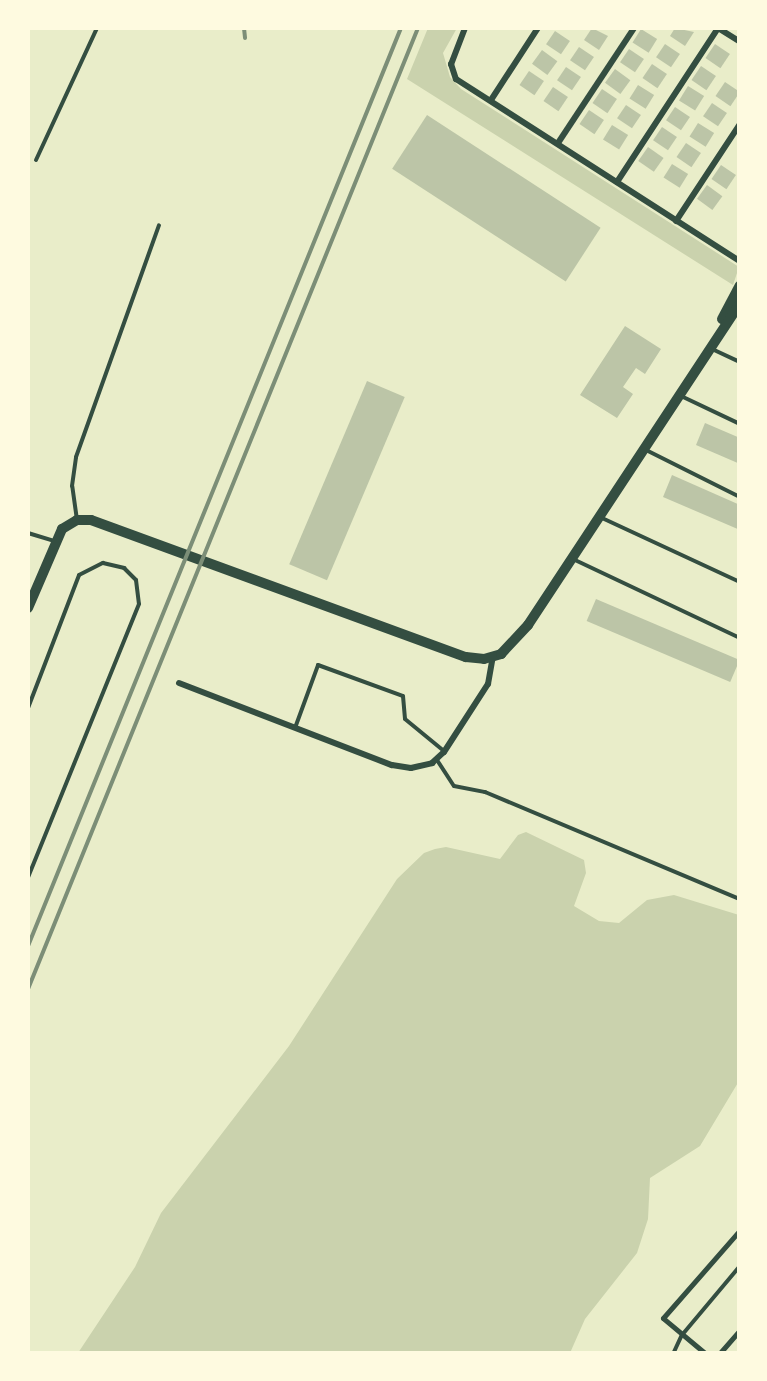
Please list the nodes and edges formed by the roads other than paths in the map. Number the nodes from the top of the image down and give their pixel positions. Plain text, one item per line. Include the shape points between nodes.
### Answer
1 (97, 28) edge
2 (465, 28) edge
3 (538, 28) edge
4 (634, 28) edge
5 (717, 28) edge
6 (740, 42) edge
7 (490, 100) junction
8 (740, 124) edge
9 (558, 144) junction
10 (36, 160) dead end
11 (617, 182) junction
12 (676, 220) junction
13 (159, 225) dead end
14 (740, 261) edge
15 (740, 285) edge
16 (740, 303) edge
17 (708, 346) junction
18 (740, 362) edge
19 (677, 394) junction
20 (740, 424) edge
21 (642, 448) junction
22 (740, 498) edge
23 (598, 516) junction
24 (77, 520) junction
25 (28, 533) edge
26 (54, 541) junction
27 (571, 558) junction
28 (740, 582) edge
29 (28, 608) edge
30 (740, 638) edge
31 (493, 657) junction
32 (179, 683) dead end
33 (28, 708) edge
34 (295, 728) junction
35 (444, 752) junction
36 (437, 760) junction
37 (28, 878) edge
38 (740, 899) edge
39 (740, 1230) edge
40 (740, 1266) edge
41 (740, 1330) edge
42 (682, 1335) junction
43 (673, 1354) edge
44 (706, 1354) edge
45 (719, 1354) edge

1 - 10 lane
2 - 7 street via 451,64 456,79
3 - 7 street
4 - 9 street
5 - 6 street
5 - 11 street
7 - 9 street
8 - 12 street
9 - 11 street
11 - 12 street
12 - 14 street
13 - 24 lane via 76,457
15 - 17 main road
16 - 17 main road
17 - 18 lane
17 - 19 main road
19 - 20 lane
19 - 21 main road
21 - 22 lane
21 - 23 main road
23 - 27 main road
23 - 28 lane
24 - 26 main road
24 - 31 main road via 158,542 466,656
25 - 26 lane
26 - 29 main road
27 - 30 lane
27 - 31 main road via 514,645
31 - 35 street via 488,684
32 - 34 street
33 - 37 lane via 78,575 102,563 124,568 136,580 139,604
34 - 35 lane via 318,665 402,696 404,719
34 - 36 street via 398,767
35 - 36 street
36 - 38 lane via 454,786 485,792
39 - 42 street via 663,1318
40 - 42 lane
41 - 45 street
42 - 43 lane
42 - 44 street

